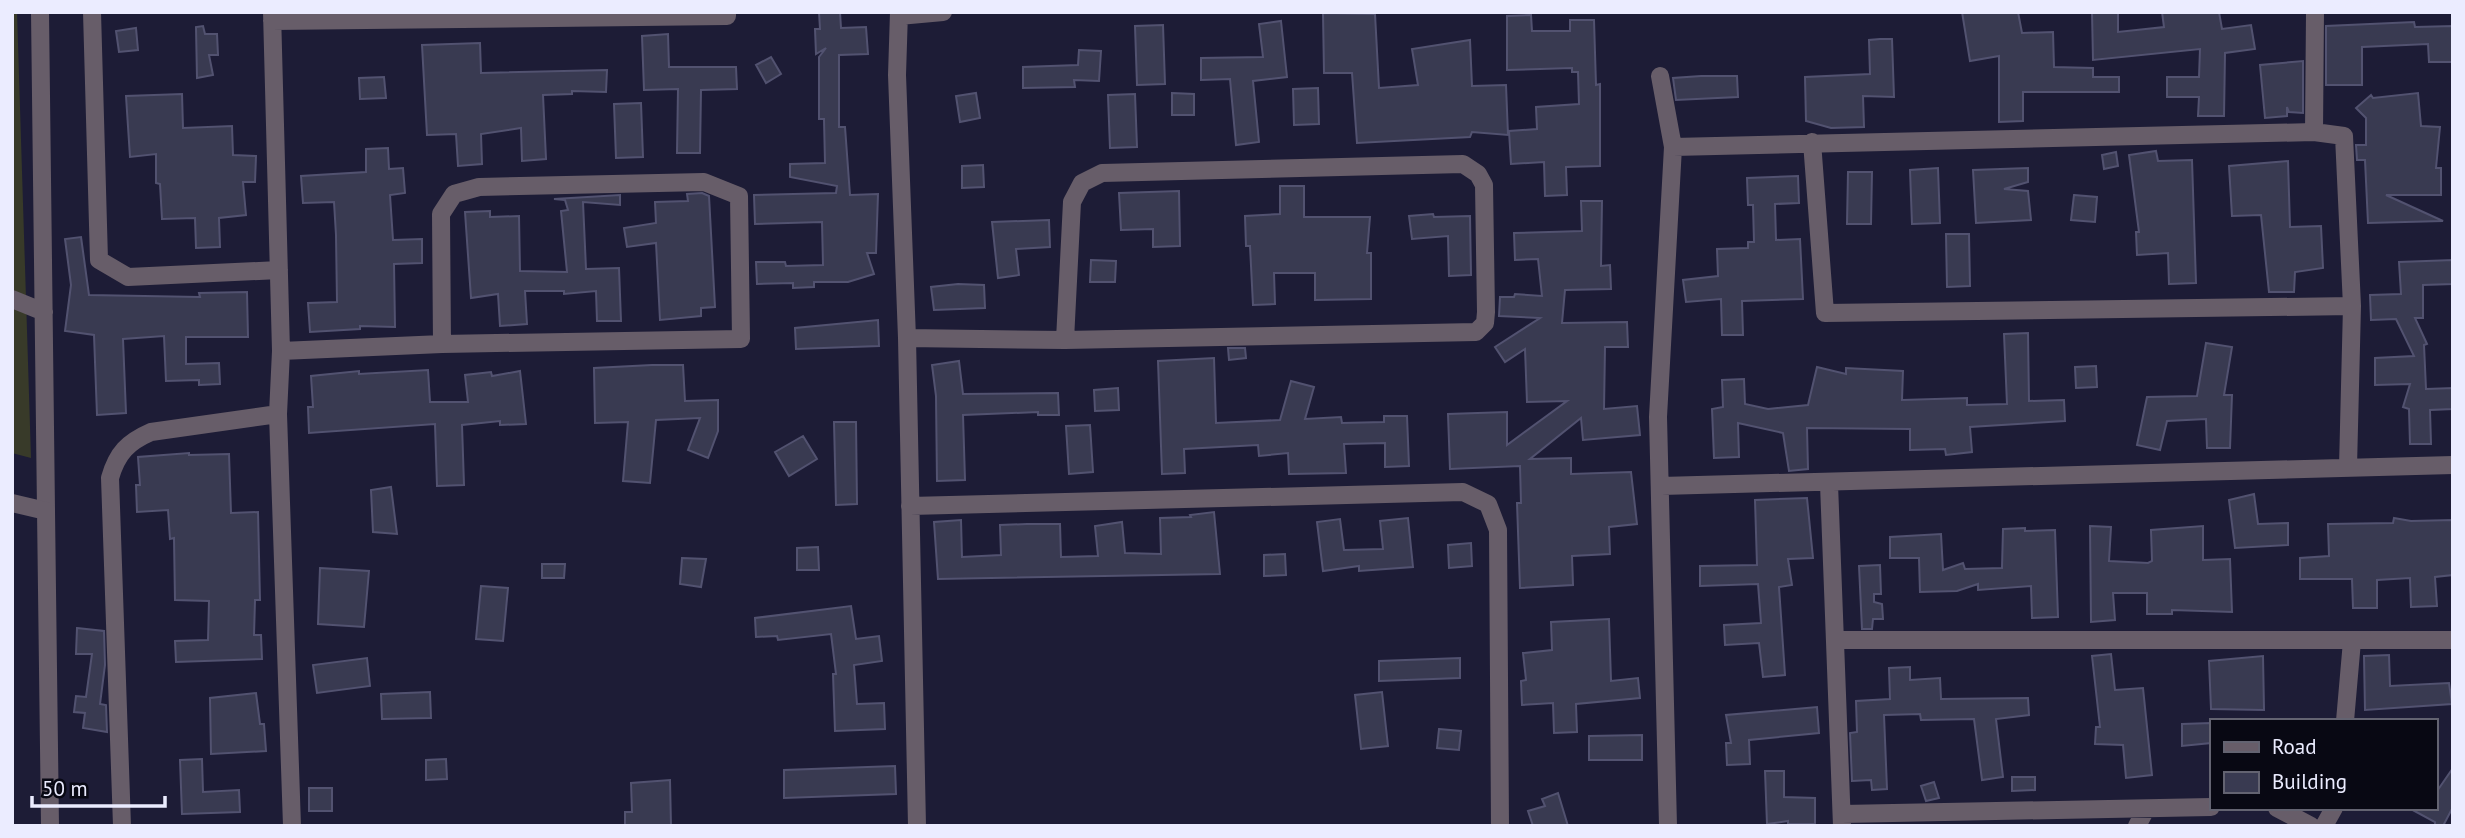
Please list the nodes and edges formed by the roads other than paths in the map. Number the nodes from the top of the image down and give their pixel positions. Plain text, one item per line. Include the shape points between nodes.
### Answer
1 (40, 12) edge
2 (92, 12) edge
3 (727, 12) edge
4 (943, 12) edge
5 (2315, 12) edge
6 (899, 14) edge
7 (272, 17) edge
8 (1660, 76) dead end
9 (2314, 132) junction
10 (1812, 142) junction
11 (1673, 147) junction
12 (279, 270) junction
13 (12, 299) edge
14 (2352, 306) junction
15 (44, 312) junction
16 (907, 338) junction
17 (1065, 340) junction
18 (442, 344) junction
19 (281, 351) junction
20 (278, 414) junction
21 (2453, 465) edge
22 (2348, 467) junction
23 (1829, 484) junction
24 (1661, 486) junction
25 (12, 503) edge
26 (910, 506) junction
27 (46, 511) junction
28 (1837, 640) junction
29 (2453, 640) edge
30 (2352, 641) junction
31 (2345, 719) edge
32 (2210, 807) edge
33 (2146, 809) junction
34 (2281, 810) edge
35 (2333, 810) edge
36 (1842, 820) edge
37 (50, 826) edge
38 (121, 826) edge
39 (292, 826) edge
40 (917, 826) edge
41 (1500, 826) edge
42 (1668, 826) edge
43 (2137, 826) edge
44 (2311, 826) edge
45 (2324, 826) edge

1 - 15 street
2 - 12 street via 99,260 128,277
3 - 7 street via 727,16
4 - 6 street
5 - 9 street
6 - 16 street via 897,75
7 - 12 street
8 - 11 street
9 - 10 street
9 - 14 street via 2344,136
10 - 11 street
10 - 14 street via 1825,313
11 - 24 street via 1658,416
12 - 19 street
13 - 15 street
14 - 22 street
15 - 27 street
16 - 17 street
16 - 26 street
17 - 17 street via 1476,332 1485,323 1486,312 1484,185 1478,174 1463,164 1102,173 1082,183 1072,202
18 - 18 street via 441,214 454,194 479,187 704,182 739,195 741,339
18 - 19 street
19 - 20 street
20 - 38 street via 151,432 132,440 114,462 110,478
20 - 39 street
21 - 22 street
22 - 23 street
23 - 24 street
23 - 28 street
24 - 42 street
25 - 27 street
26 - 40 street
26 - 41 street via 1451,492 1463,492 1488,505 1498,530
27 - 37 street
28 - 30 street
28 - 36 street
29 - 30 street
30 - 31 street
32 - 33 street
33 - 36 street
33 - 43 street
34 - 44 street
35 - 45 street

